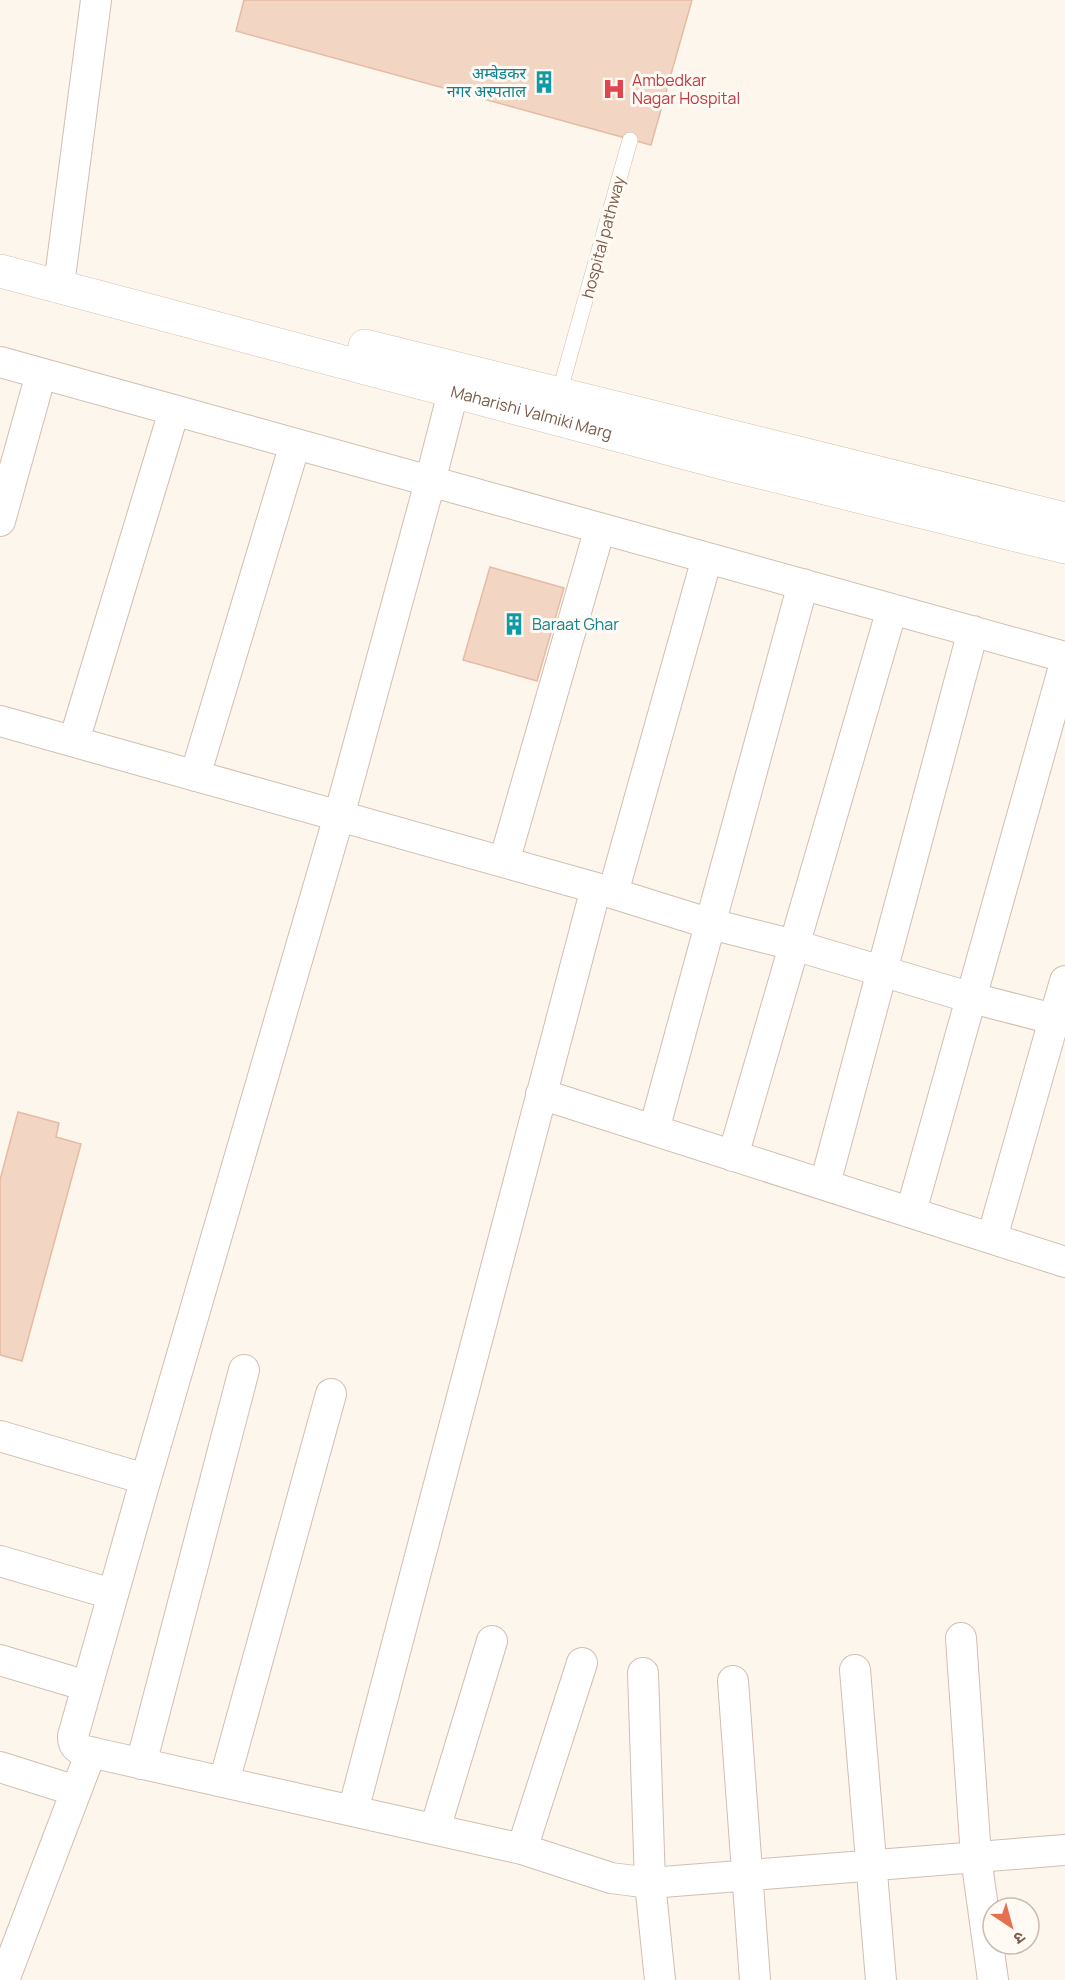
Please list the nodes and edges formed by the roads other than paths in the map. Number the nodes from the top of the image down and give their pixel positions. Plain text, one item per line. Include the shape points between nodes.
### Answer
1 (96, 0) edge
2 (630, 140) dead end
3 (0, 253) edge
4 (61, 270) junction
5 (0, 271) edge
6 (0, 362) edge
7 (41, 374) junction
8 (456, 380) junction
9 (559, 394) junction
10 (174, 411) junction
11 (295, 444) junction
12 (430, 482) junction
13 (1065, 519) edge
14 (0, 521) edge
15 (600, 528) junction
16 (1065, 547) edge
17 (707, 558) junction
18 (803, 584) junction
19 (892, 609) junction
20 (973, 631) junction
21 (1065, 657) edge
22 (1065, 663) edge
23 (0, 721) edge
24 (74, 741) junction
25 (195, 776) junction
26 (339, 816) junction
27 (504, 862) junction
28 (604, 891) junction
29 (711, 924) junction
30 (794, 945) junction
31 (882, 971) junction
32 (1065, 981) edge
33 (972, 998) junction
34 (1060, 1020) edge
35 (542, 1094) junction
36 (654, 1130) junction
37 (733, 1156) junction
38 (825, 1185) junction
39 (911, 1212) junction
40 (992, 1238) junction
41 (1065, 1262) edge
42 (244, 1370) dead end
43 (331, 1394) dead end
44 (0, 1436) edge
45 (146, 1479) junction
46 (0, 1561) edge
47 (112, 1594) junction
48 (961, 1638) dead end
49 (492, 1641) dead end
50 (0, 1660) edge
51 (582, 1663) dead end
52 (855, 1670) dead end
53 (643, 1673) dead end
54 (733, 1681) dead end
55 (87, 1686) junction
56 (91, 1752) junction
57 (141, 1764) junction
58 (0, 1767) edge
59 (224, 1782) junction
60 (76, 1791) junction
61 (353, 1811) junction
62 (435, 1829) junction
63 (522, 1849) junction
64 (1065, 1850) edge
65 (976, 1857) junction
66 (873, 1865) junction
67 (749, 1874) junction
68 (650, 1883) junction
69 (4, 1980) edge
70 (660, 1980) edge
71 (755, 1980) edge
72 (881, 1980) edge
73 (993, 1980) edge

1 - 4 street
2 - 9 lane, hospital pathway
3 - 4 street, Maharishi Valmiki Marg
4 - 8 street, Maharishi Valmiki Marg
5 - 8 street, Maharishi Valmiki Marg
6 - 7 street
7 - 10 street
7 - 14 street
8 - 9 street, Maharishi Valmiki Marg
8 - 12 street
8 - 16 street, Maharishi Valmiki Marg via 730,465
9 - 13 street, Maharishi Valmiki Marg
10 - 11 street
10 - 24 street
11 - 12 street
11 - 25 street
12 - 15 street
12 - 26 street
15 - 17 street
15 - 27 street
17 - 18 street
17 - 28 street
18 - 19 street
18 - 29 street
19 - 20 street
19 - 30 street
20 - 21 street
20 - 31 street
22 - 33 street
23 - 24 street
24 - 25 street
25 - 26 street
26 - 27 street
26 - 45 street
27 - 28 street
28 - 29 street
28 - 35 street
29 - 30 street
29 - 36 street
30 - 31 street
30 - 37 street
31 - 33 street
31 - 38 street
32 - 34 street
33 - 34 street
33 - 39 street
34 - 40 street
35 - 36 street
35 - 61 street
36 - 37 street
37 - 38 street
38 - 39 street
39 - 40 street
40 - 41 street
42 - 57 street
43 - 59 street
44 - 45 street
45 - 47 street
46 - 47 street
47 - 55 street
48 - 65 street
49 - 62 street
50 - 55 street
51 - 63 street
52 - 66 street
53 - 68 street
54 - 67 street
55 - 56 street via 73,1742 75,1747
56 - 57 street
56 - 60 street
57 - 59 street
58 - 60 street
59 - 61 street
60 - 69 street
61 - 62 street
62 - 63 street
63 - 68 street via 611,1878
64 - 65 street
65 - 66 street
65 - 73 street
66 - 67 street
66 - 72 street
67 - 68 street
67 - 71 street
68 - 70 street

